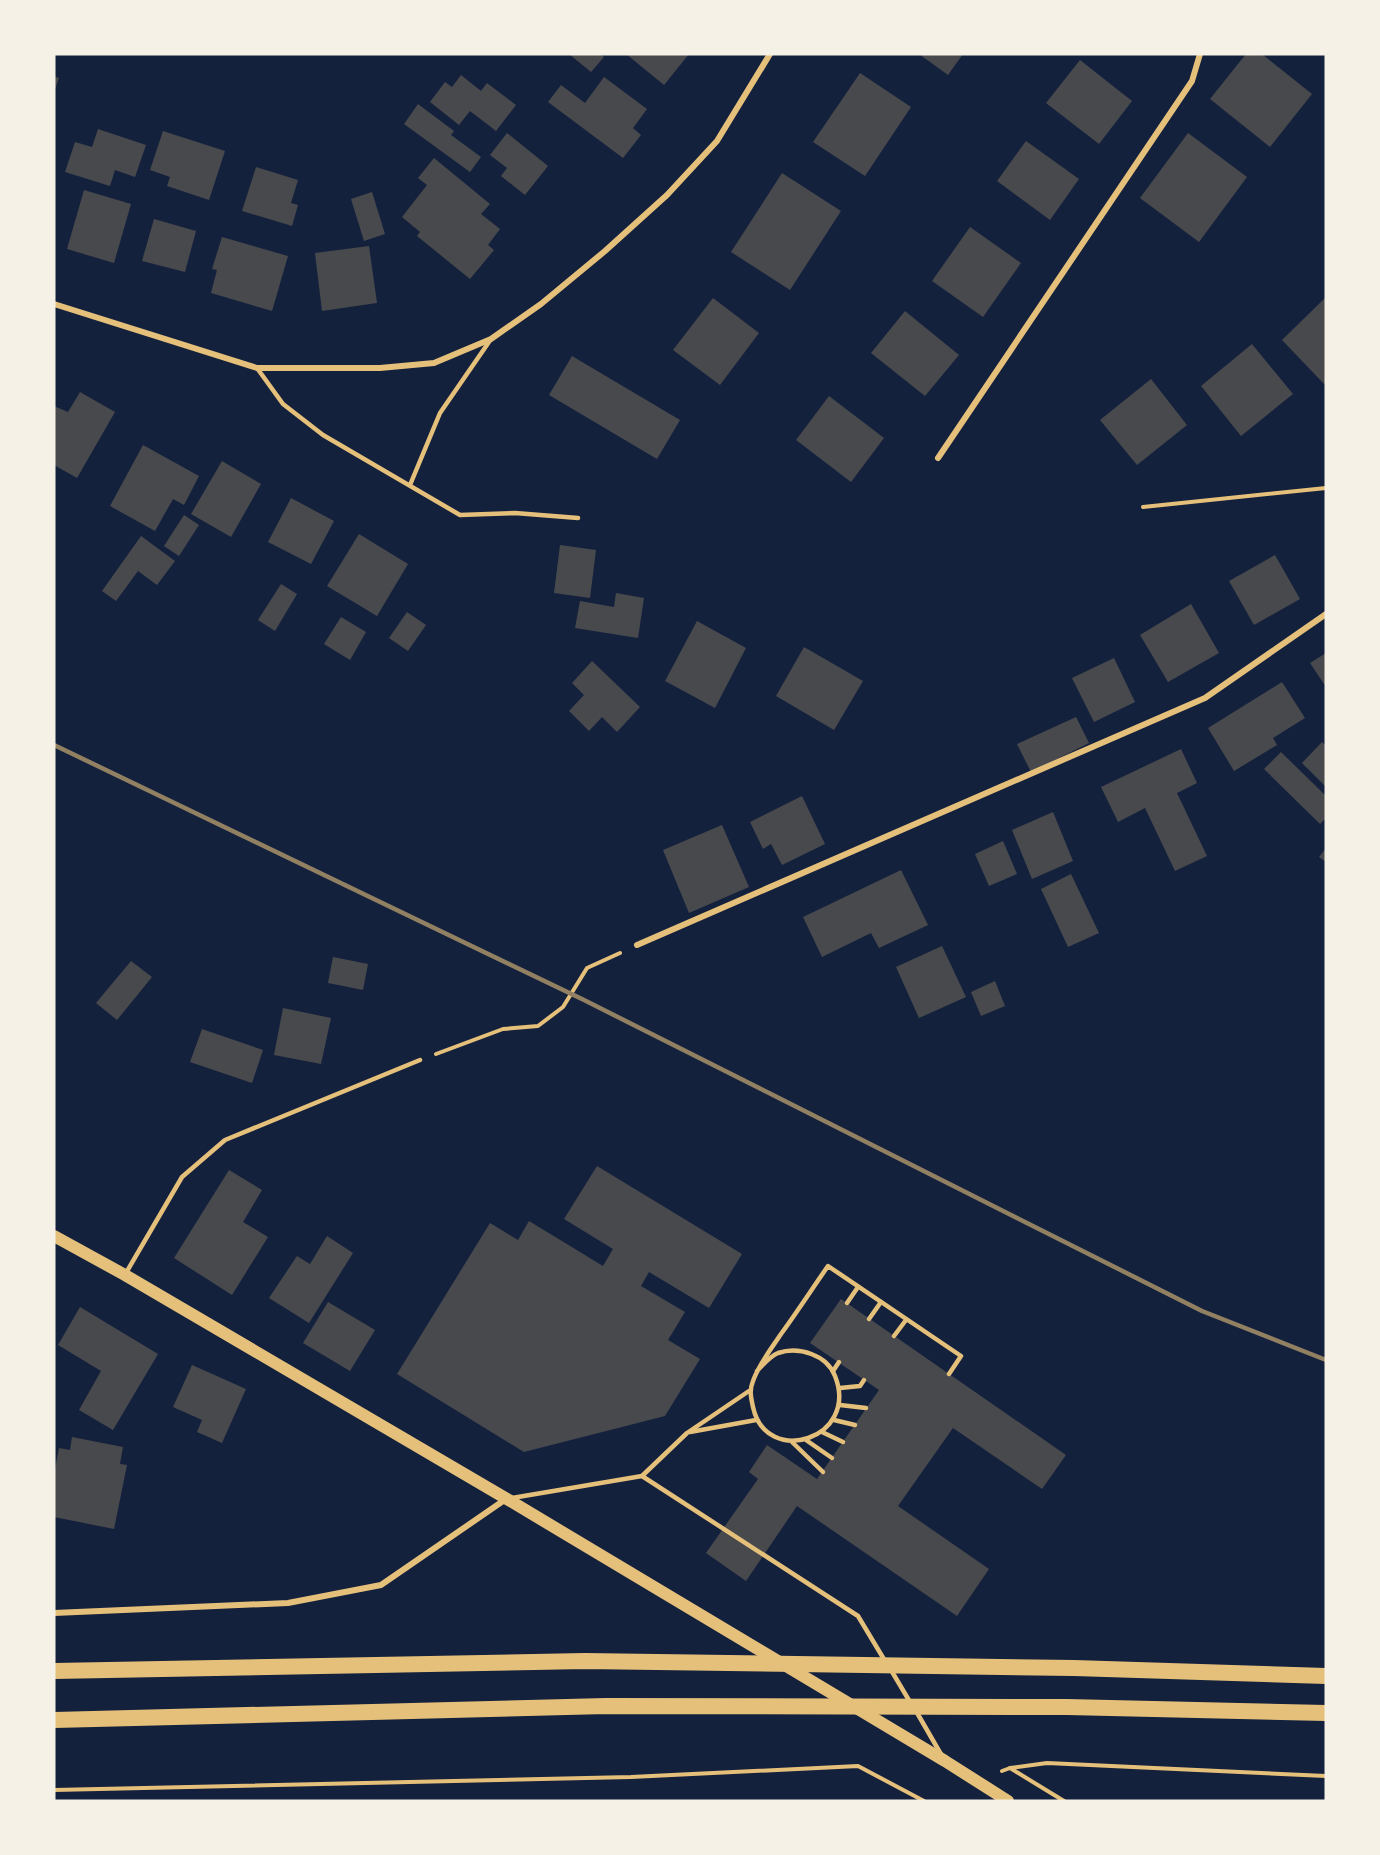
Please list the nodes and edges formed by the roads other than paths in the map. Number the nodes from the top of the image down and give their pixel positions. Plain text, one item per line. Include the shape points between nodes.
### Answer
1 (770, 54) edge
2 (1200, 54) edge
3 (54, 304) edge
4 (491, 339) junction
5 (257, 368) junction
6 (938, 458) dead end
7 (410, 485) junction
8 (578, 518) dead end
9 (1326, 614) edge
10 (637, 945) road end
11 (420, 1060) road end
12 (54, 1236) edge
13 (125, 1275) junction
14 (858, 1287) junction
15 (881, 1302) junction
16 (847, 1303) dead end
17 (869, 1319) dead end
18 (906, 1320) junction
19 (894, 1336) dead end
20 (817, 1348) dead end
21 (813, 1353) junction
22 (839, 1362) dead end
23 (757, 1371) junction
24 (833, 1371) junction
25 (949, 1374) dead end
26 (864, 1380) dead end
27 (840, 1388) junction
28 (749, 1390) junction
29 (840, 1405) junction
30 (866, 1408) dead end
31 (756, 1420) junction
32 (834, 1420) junction
33 (855, 1425) dead end
34 (822, 1432) junction
35 (687, 1433) junction
36 (806, 1440) junction
37 (792, 1442) junction
38 (843, 1442) dead end
39 (832, 1458) dead end
40 (823, 1472) dead end
41 (642, 1476) junction
42 (507, 1499) junction
43 (54, 1613) edge
44 (54, 1671) edge
45 (1326, 1676) edge
46 (1326, 1713) edge
47 (54, 1720) edge
48 (945, 1761) junction
49 (1008, 1801) edge

1 - 4 street via 717,141 668,195 541,304
2 - 6 street via 1192,81
3 - 5 street
4 - 5 street via 434,363 380,368
4 - 7 lane via 440,413
5 - 7 lane via 283,404 323,435
7 - 8 lane via 460,515 515,513
9 - 10 street via 1205,698
11 - 13 lane via 225,1140 182,1177
12 - 13 main road
13 - 42 main road
14 - 15 lane
14 - 16 lane
14 - 23 lane via 828,1266
15 - 17 lane
15 - 18 lane
18 - 19 lane
18 - 25 lane via 961,1356
20 - 21 lane
21 - 23 lane via 799,1350 776,1354
21 - 24 lane
22 - 24 lane
23 - 28 lane
24 - 27 lane
26 - 27 lane via 860,1386
27 - 29 lane
28 - 31 lane
28 - 35 lane
29 - 30 lane
29 - 32 lane
31 - 35 lane
31 - 37 lane via 773,1437
32 - 33 lane
32 - 34 lane
34 - 36 lane
34 - 38 lane
35 - 41 lane
36 - 37 lane
36 - 39 lane
37 - 40 lane
41 - 42 lane
41 - 48 lane via 858,1616
42 - 43 street via 381,1585 288,1603
42 - 48 main road
44 - 45 highway via 585,1661
46 - 47 highway via 1067,1707 606,1706
48 - 49 main road

